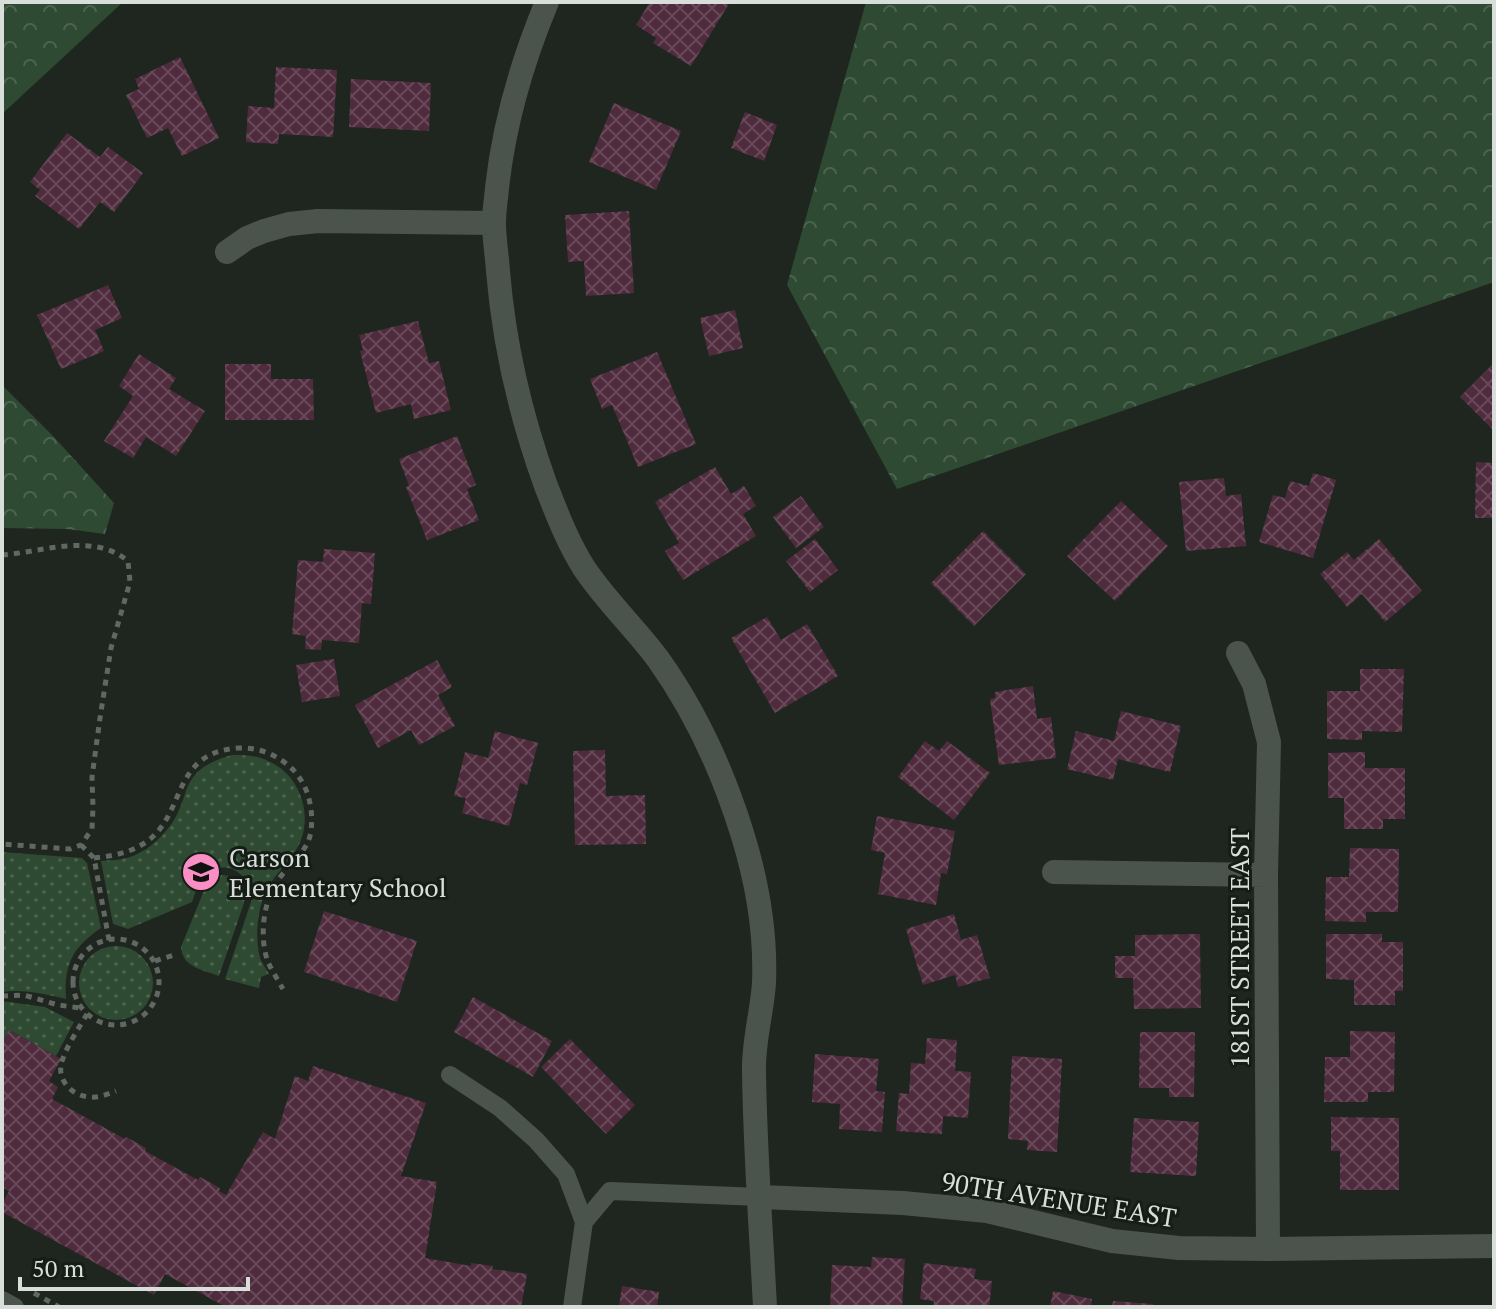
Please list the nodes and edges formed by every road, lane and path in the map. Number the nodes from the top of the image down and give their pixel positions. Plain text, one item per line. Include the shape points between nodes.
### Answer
1 (547, 2) edge
2 (494, 223) junction
3 (227, 252) dead end
4 (2, 555) edge
5 (1238, 653) dead end
6 (2, 844) edge
7 (81, 845) junction
8 (94, 858) junction
9 (1054, 872) dead end
10 (1266, 875) junction
11 (109, 940) junction
12 (177, 954) dead end
13 (155, 961) junction
14 (283, 989) dead end
15 (2, 996) edge
16 (81, 1008) junction
17 (87, 1014) junction
18 (450, 1075) dead end
19 (116, 1091) dead end
20 (760, 1197) junction
21 (584, 1222) junction
22 (1494, 1246) edge
23 (1268, 1249) junction
24 (2, 1300) edge
25 (15, 1307) edge
26 (572, 1307) edge
27 (765, 1307) edge

1 - 2 street via 514,95
2 - 3 street via 289,224 256,234
2 - 20 street via 507,345 531,445 556,513 584,567 677,688 726,786 746,847 764,954 753,1069
4 - 7 path via 92,547 116,551 128,561 130,582 111,648 92,777 92,829
5 - 10 street, 181ST STREET EAST via 1254,684 1269,742
6 - 7 path via 70,849
7 - 8 path
8 - 11 path
8 - 14 path via 122,854 147,842 166,821 184,778 221,749 252,747 272,755 304,784 312,821 309,841 267,902 268,961
9 - 10 street
10 - 23 street, 181ST STREET EAST
11 - 13 path via 122,938 141,946
11 - 16 path via 84,951 74,969 73,989
12 - 13 path
13 - 17 path via 160,981 156,1001 143,1017 125,1025 104,1024
15 - 16 path via 24,995
16 - 17 path
17 - 19 path via 61,1074 66,1086 79,1095 93,1098
18 - 21 lane via 536,1140 566,1174
20 - 21 lane via 610,1191
20 - 23 street, 90TH AVENUE EAST via 987,1211 1112,1241
20 - 27 street
21 - 26 lane
22 - 23 street, 90TH AVENUE EAST
24 - 25 lane

